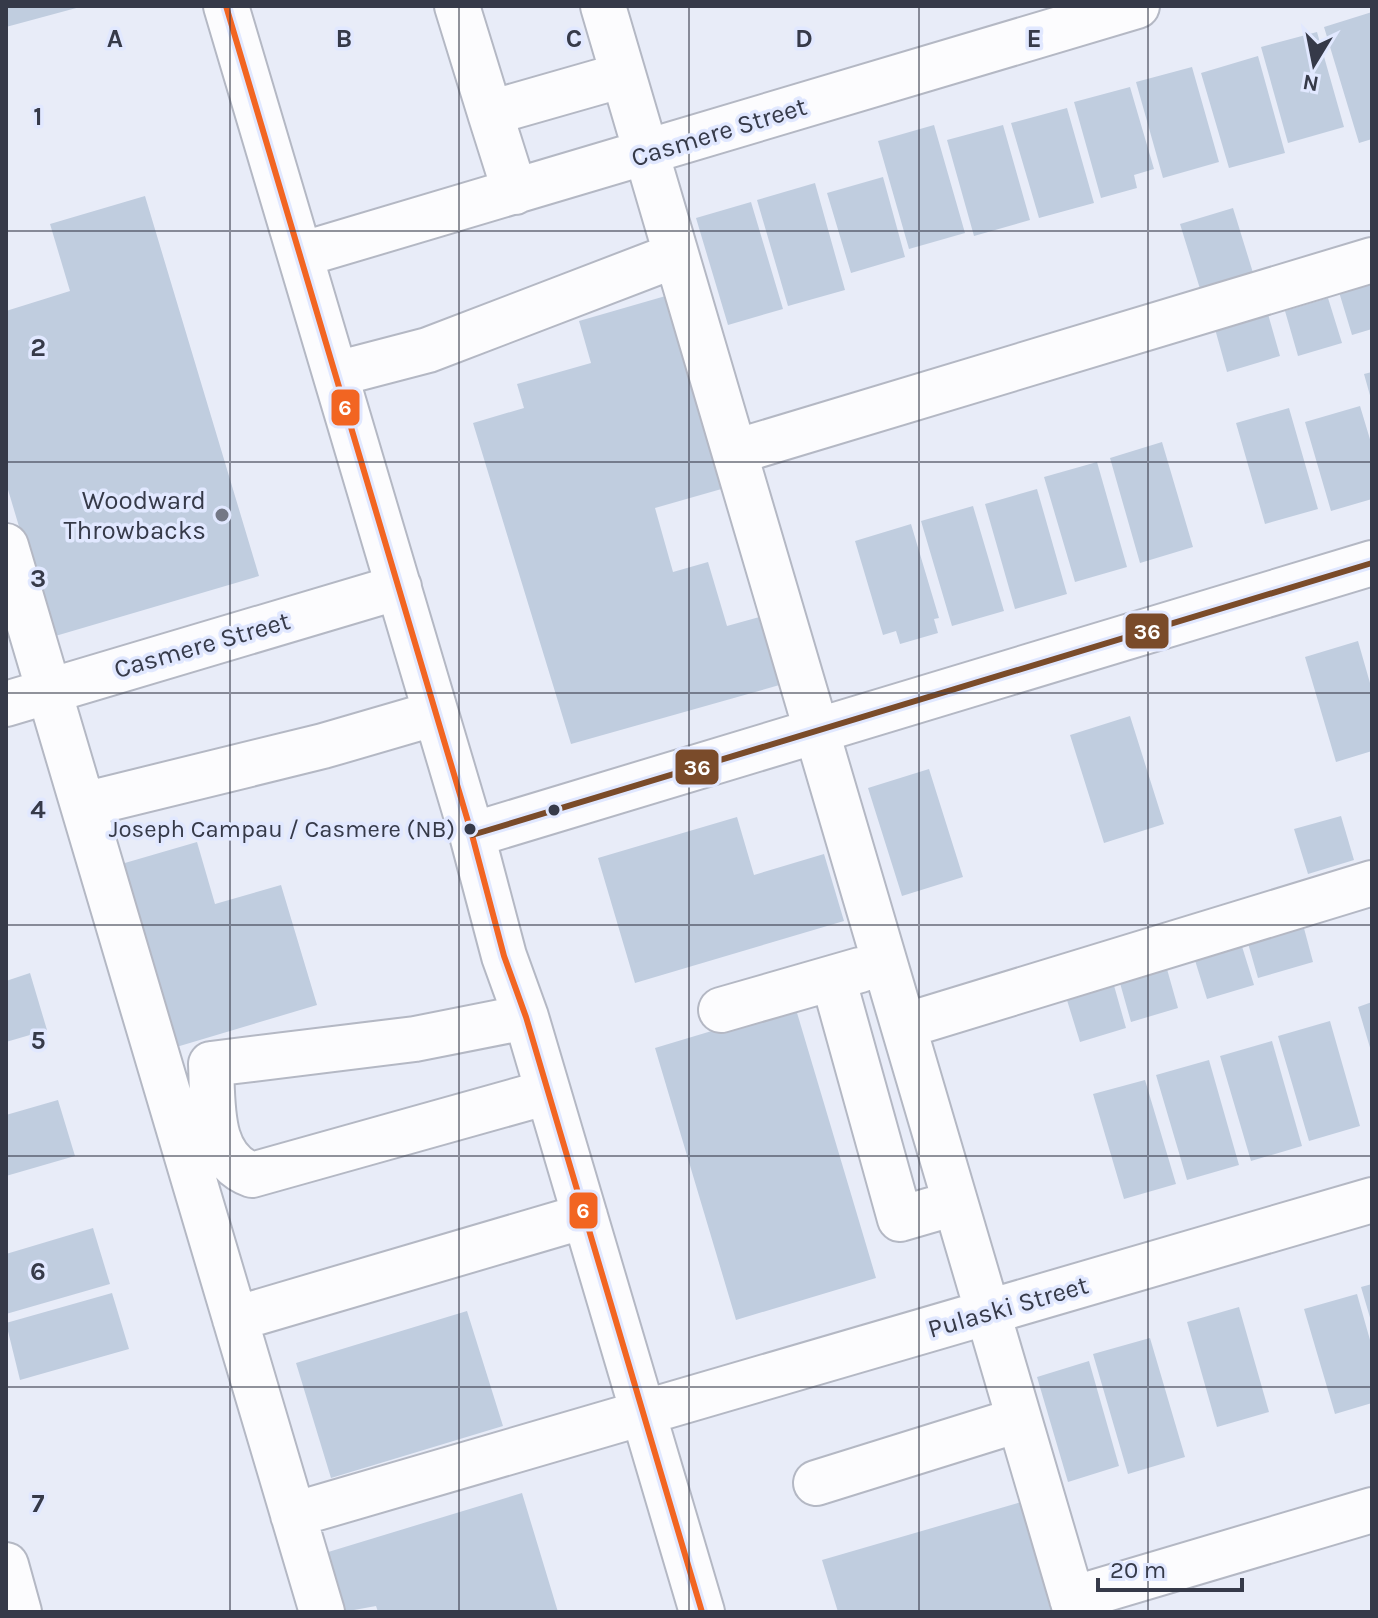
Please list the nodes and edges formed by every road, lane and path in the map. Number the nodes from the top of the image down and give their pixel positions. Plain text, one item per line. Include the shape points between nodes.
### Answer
1 (226, 6) edge
2 (457, 6) edge
3 (603, 6) edge
4 (1137, 6) edge
5 (623, 75) junction
6 (490, 113) junction
7 (645, 154) junction
8 (515, 192) junction
9 (300, 255) junction
10 (676, 255) junction
11 (1372, 260) edge
12 (336, 374) junction
13 (735, 452) junction
14 (6, 546) edge
15 (1372, 563) edge
16 (399, 587) junction
17 (49, 690) junction
18 (6, 704) edge
19 (433, 714) junction
20 (814, 730) junction
21 (83, 805) junction
22 (472, 835) junction
23 (1372, 883) edge
24 (885, 964) junction
25 (833, 978) junction
26 (721, 1010) dead end
27 (526, 1017) junction
28 (904, 1026) junction
29 (548, 1092) junction
30 (203, 1147) junction
31 (1372, 1200) edge
32 (955, 1203) junction
33 (585, 1216) junction
34 (986, 1313) junction
35 (235, 1319) junction
36 (644, 1413) junction
37 (1018, 1420) junction
38 (816, 1483) dead end
39 (1372, 1510) edge
40 (293, 1515) junction
41 (6, 1565) edge
42 (1074, 1606) edge
43 (19, 1612) edge
44 (322, 1612) edge
45 (702, 1612) edge

1 - 9 street
2 - 6 street
3 - 5 street
4 - 7 street, Casmere Street
5 - 6 street
5 - 7 street
6 - 8 street
7 - 8 street, Casmere Street
7 - 10 street
8 - 9 street, Casmere Street
9 - 12 street
10 - 12 street via 428,350
10 - 13 street
11 - 13 street
12 - 16 street
13 - 20 street
14 - 17 street
15 - 20 street
16 - 17 street, Casmere Street
16 - 19 street
17 - 18 street, Casmere Street
17 - 21 street
19 - 21 street
19 - 22 street
20 - 22 street
20 - 24 street
21 - 30 street
22 - 27 street
23 - 28 street
24 - 25 street
24 - 28 street
25 - 26 street
25 - 32 street via 900,1219
27 - 29 street
27 - 30 street via 415,1039 211,1064 214,1123
28 - 32 street
29 - 30 street via 252,1175
29 - 33 street
30 - 35 street
31 - 34 street, Pulaski Street
32 - 34 street
33 - 35 street
33 - 36 street
34 - 36 street, Pulaski Street
34 - 37 street
35 - 40 street
36 - 40 street, Pulaski Street
36 - 45 street
37 - 38 street
37 - 42 street
39 - 42 street
40 - 44 street
41 - 43 street

